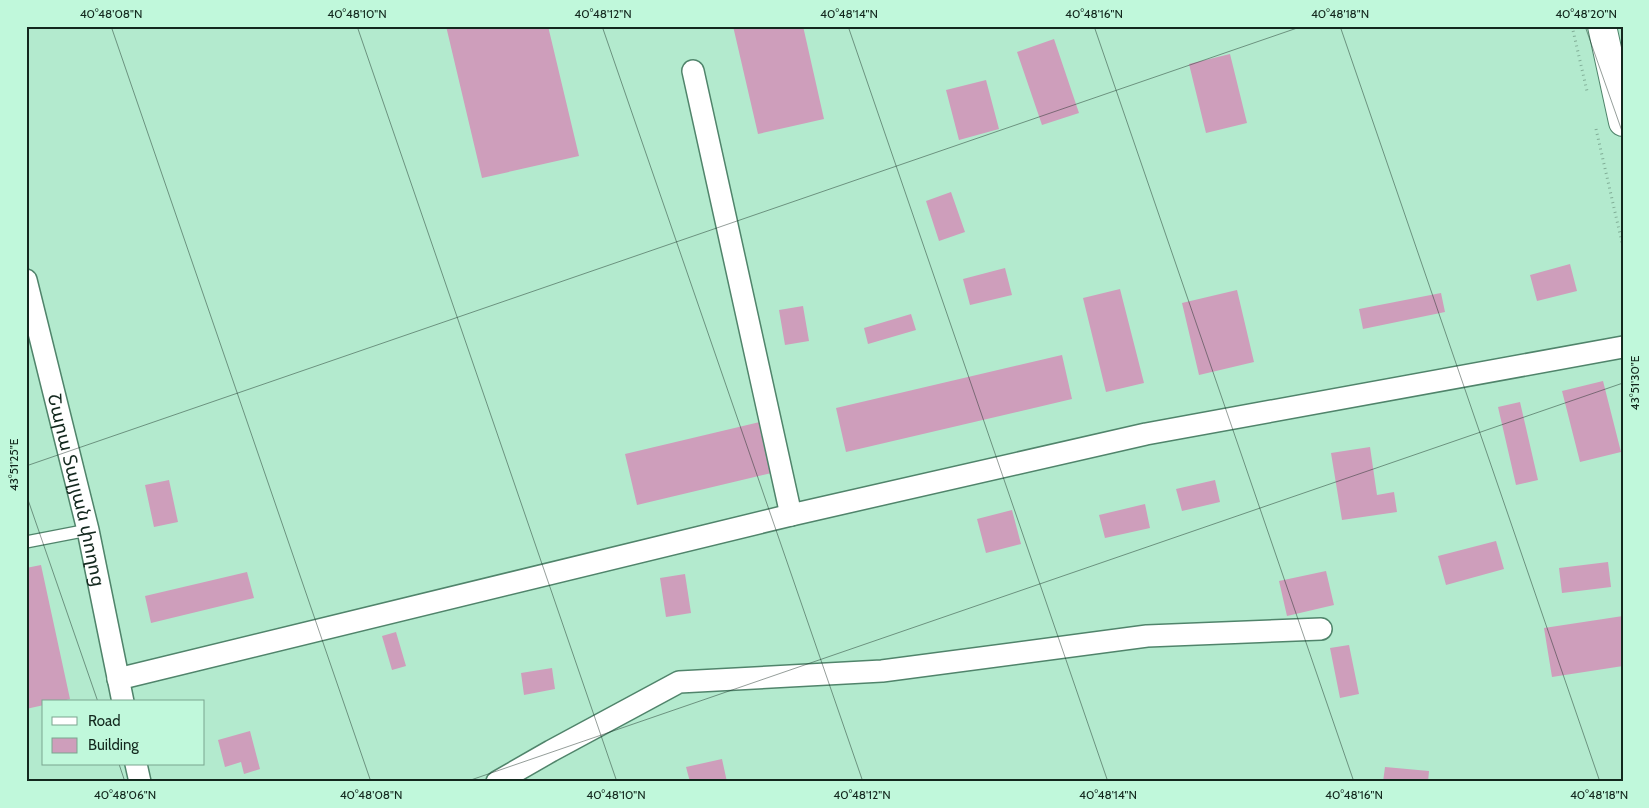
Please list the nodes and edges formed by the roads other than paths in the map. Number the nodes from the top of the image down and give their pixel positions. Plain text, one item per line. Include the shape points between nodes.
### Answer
1 (1602, 26) edge
2 (693, 71) dead end
3 (1623, 122) edge
4 (26, 280) edge
5 (1623, 347) edge
6 (791, 515) junction
7 (88, 530) junction
8 (26, 542) edge
9 (1321, 629) dead end
10 (118, 679) junction
11 (123, 700) edge
12 (136, 766) edge
13 (140, 782) edge
14 (498, 782) edge

1 - 3 main road
2 - 6 street
4 - 7 street, Շարա Տալյան փողոց
5 - 6 street via 1146,434
6 - 10 street
7 - 8 lane
7 - 10 street, Շարա Տալյան փողոց
9 - 14 street via 1147,636 882,671 679,682
10 - 11 street, Շարա Տալյան փողոց
12 - 13 street

